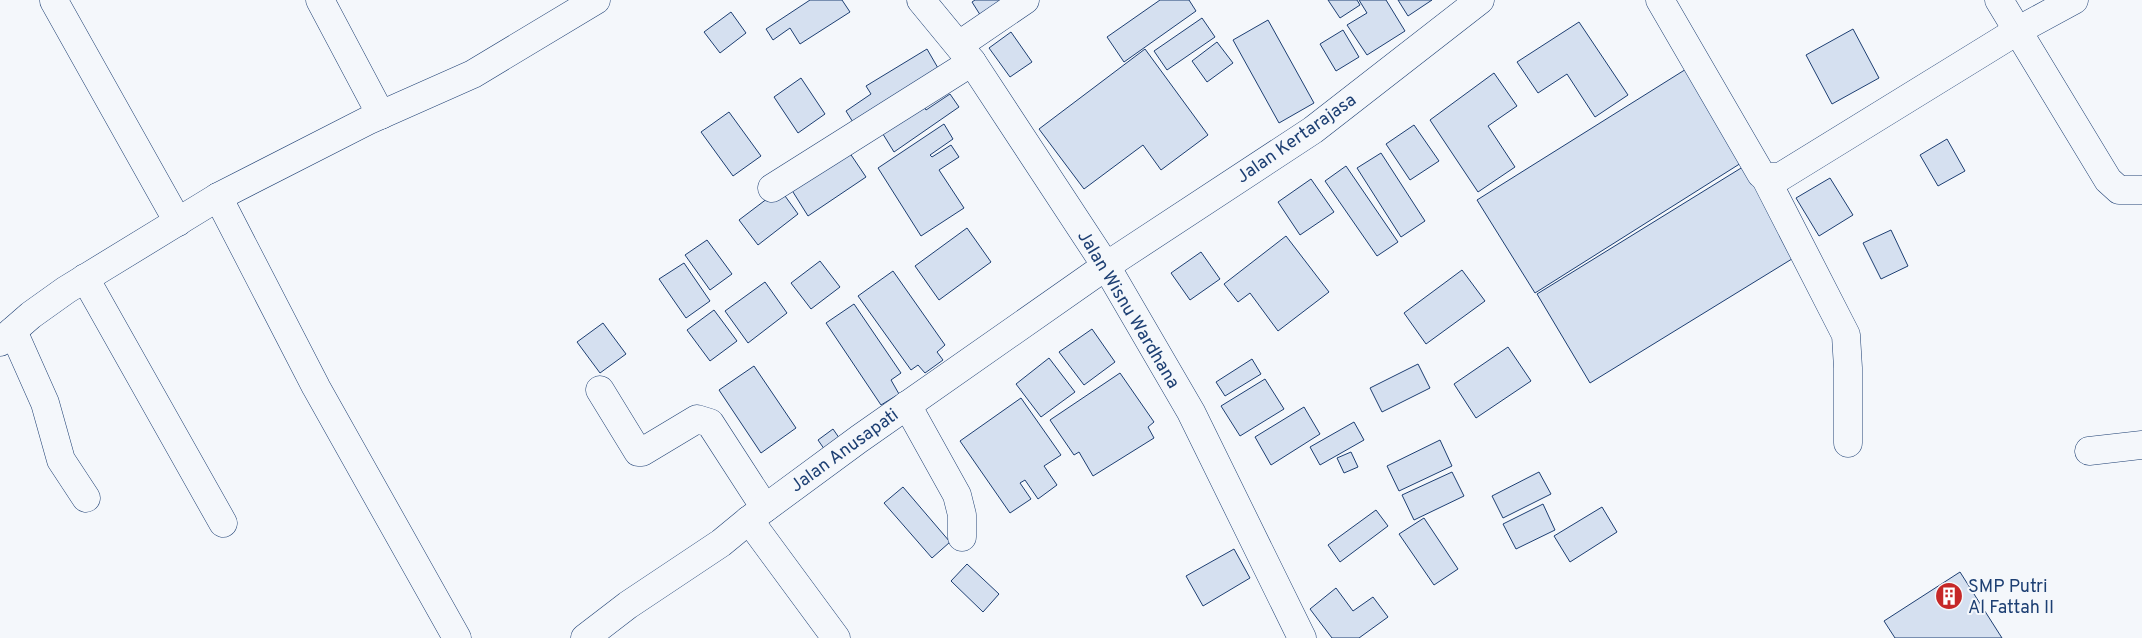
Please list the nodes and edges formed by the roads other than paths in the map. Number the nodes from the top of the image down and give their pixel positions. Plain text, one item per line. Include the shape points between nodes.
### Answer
1 (320, 0) edge
2 (596, 0) edge
3 (921, 0) edge
4 (1025, 0) edge
5 (1480, 0) edge
6 (1660, 0) edge
7 (2000, 0) edge
8 (2074, 0) edge
9 (54, 1) edge
10 (2017, 31) junction
11 (966, 53) junction
12 (381, 115) junction
13 (1765, 177) junction
14 (772, 188) dead end
15 (2142, 190) edge
16 (218, 197) junction
17 (178, 222) junction
18 (1106, 266) junction
19 (85, 278) junction
20 (6, 336) edge
21 (600, 390) dead end
22 (907, 405) junction
23 (1848, 443) dead end
24 (2142, 445) edge
25 (2088, 452) dead end
26 (86, 498) dead end
27 (757, 514) junction
28 (223, 523) dead end
29 (962, 537) dead end
30 (457, 638) edge
31 (585, 638) edge
32 (836, 638) edge
33 (1302, 638) edge

1 - 12 street
2 - 12 street via 473,74
3 - 11 street, Jalan Wisnu Wardhana
4 - 11 street
5 - 18 street, Jalan Kertarajasa via 1312,130
6 - 13 street
7 - 10 street
8 - 10 street
9 - 17 street
10 - 13 street via 1780,176
10 - 15 street via 2108,180 2119,190
11 - 14 street
11 - 18 street, Jalan Wisnu Wardhana
12 - 16 street
13 - 23 street via 1846,335
16 - 17 street
16 - 30 street via 316,387
17 - 19 street
18 - 22 street, Jalan Anusapati
18 - 33 street, Jalan Wisnu Wardhana via 1190,412
19 - 20 street
19 - 28 street
20 - 26 street via 45,403 61,460
21 - 27 street via 638,452 697,419 710,423
22 - 27 street, Jalan Anusapati
22 - 29 street via 957,495 962,515
24 - 25 street
27 - 31 street, Jalan Anusapati
27 - 32 street

